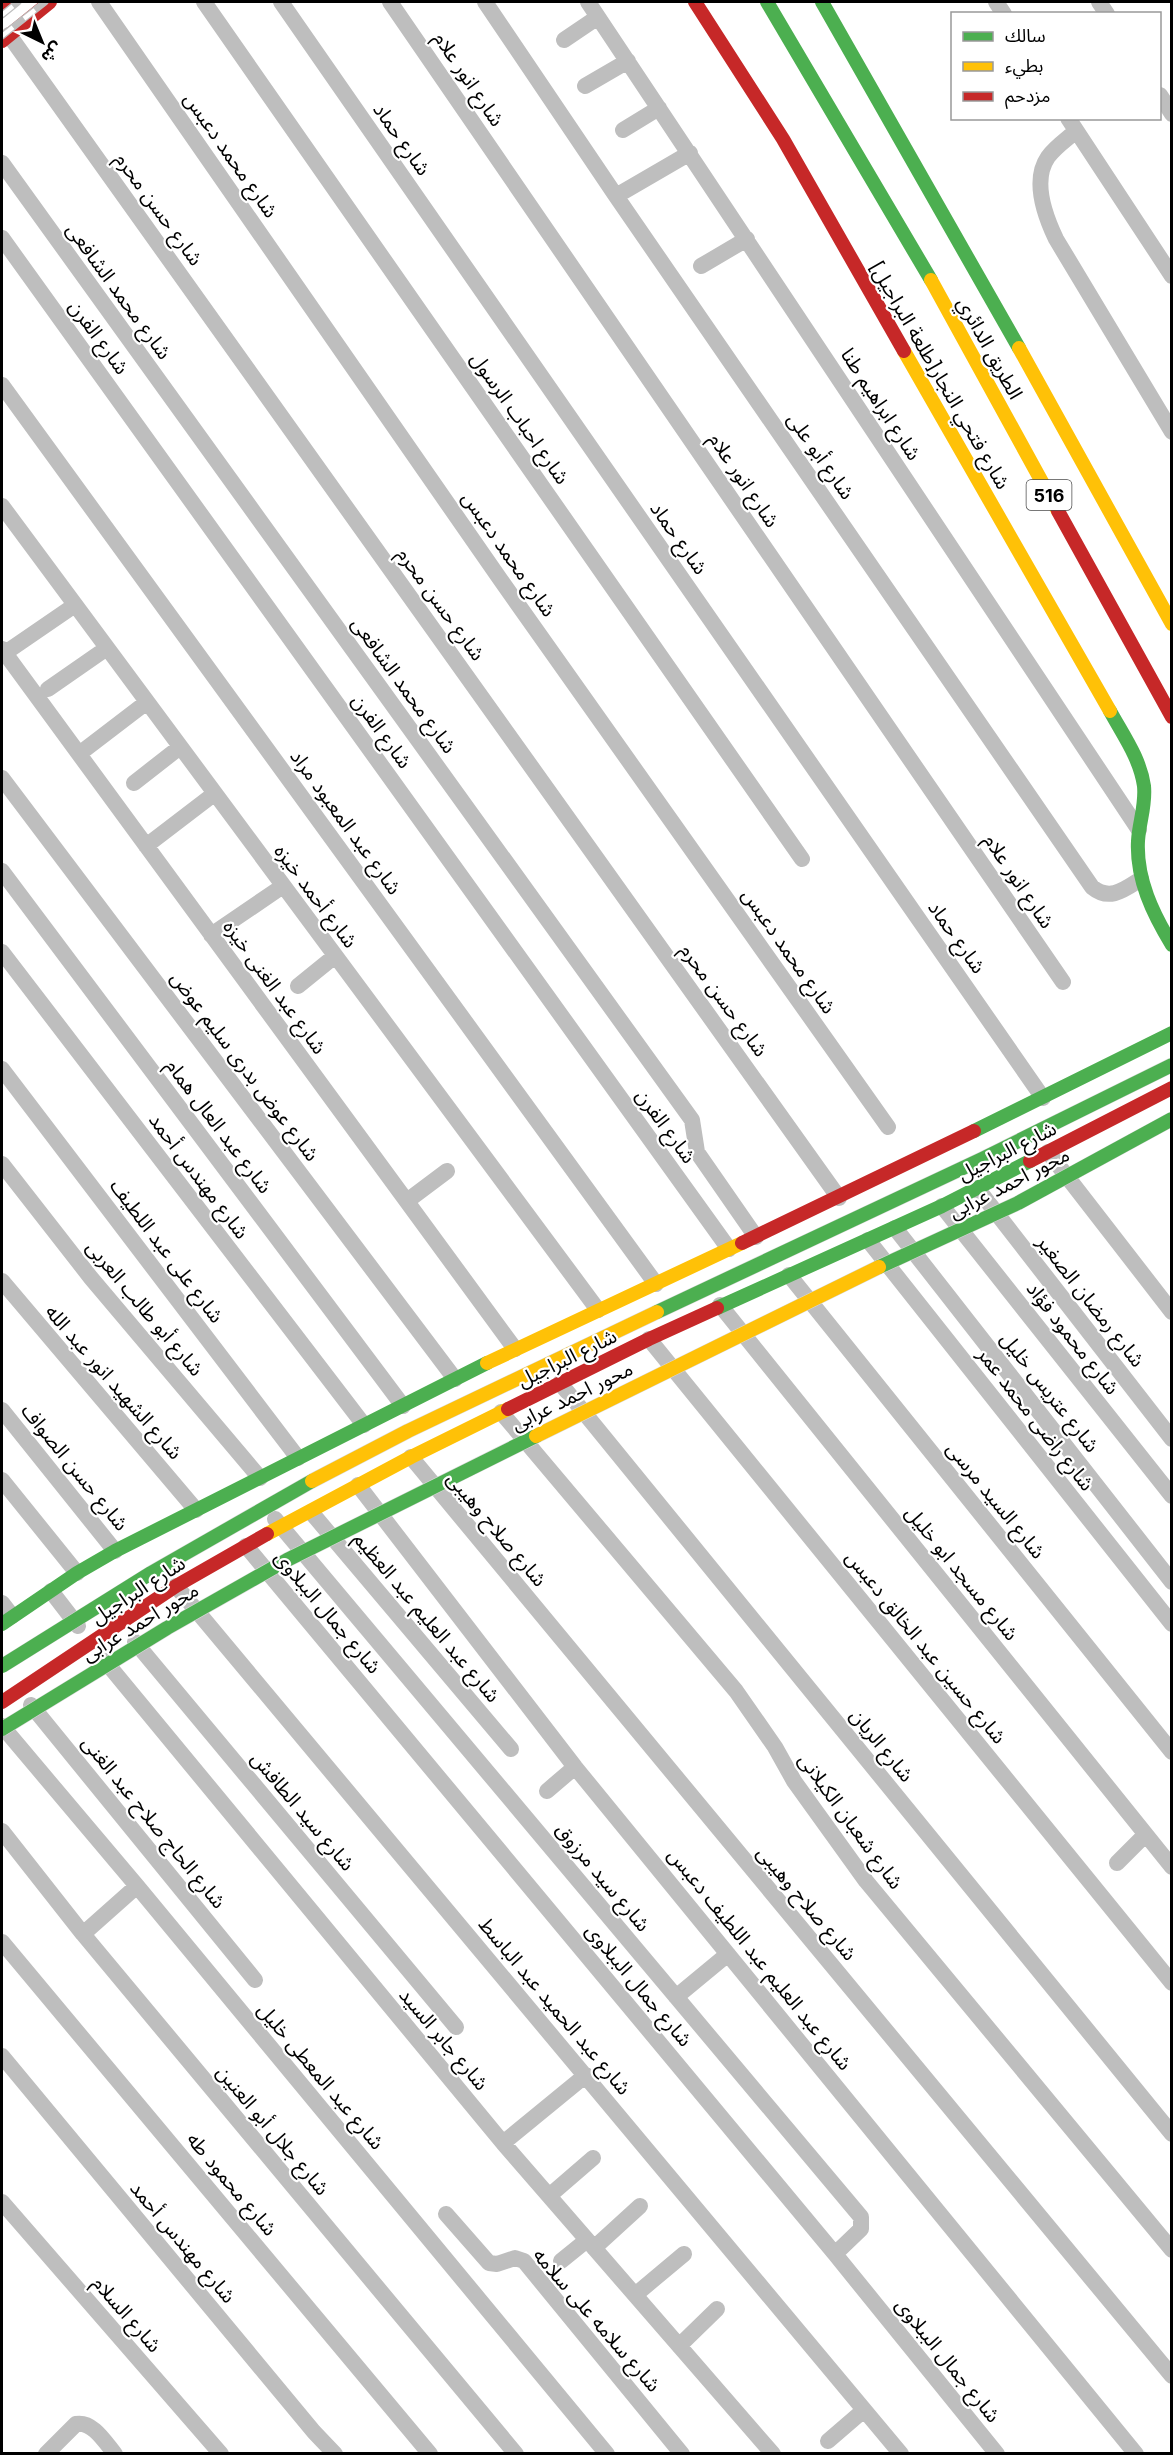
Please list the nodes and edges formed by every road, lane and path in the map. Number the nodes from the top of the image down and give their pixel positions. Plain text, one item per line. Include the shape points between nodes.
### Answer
1 (8, 2) edge
2 (50, 2) edge
3 (99, 2) edge
4 (204, 2) edge
5 (281, 2) edge
6 (390, 2) edge
7 (485, 2) edge
8 (588, 2) edge
9 (695, 2) edge
10 (767, 2) edge
11 (822, 2) edge
12 (2, 7) edge
13 (598, 17) junction
14 (5, 38) edge
15 (564, 40) dead end
16 (628, 61) junction
17 (585, 86) dead end
18 (1161, 97) edge
19 (659, 108) junction
20 (1172, 114) edge
21 (1072, 125) edge
22 (623, 130) dead end
23 (690, 153) junction
24 (2, 163) edge
25 (616, 196) junction
26 (2, 238) edge
27 (747, 239) junction
28 (701, 266) dead end
29 (1172, 276) edge
30 (2, 386) edge
31 (1172, 432) edge
32 (2, 506) edge
33 (75, 604) junction
34 (1172, 624) edge
35 (107, 648) junction
36 (3, 651) edge
37 (48, 689) dead end
38 (147, 702) junction
39 (1172, 717) edge
40 (180, 747) junction
41 (79, 754) junction
42 (2, 778) edge
43 (134, 783) dead end
44 (214, 794) junction
45 (1139, 830) junction
46 (146, 846) junction
47 (802, 859) dead end
48 (2, 871) edge
49 (1141, 879) junction
50 (283, 886) junction
51 (211, 935) junction
52 (1172, 945) edge
53 (2, 952) edge
54 (335, 956) junction
55 (1063, 982) dead end
56 (298, 986) dead end
57 (1172, 1033) edge
58 (1172, 1065) edge
59 (2, 1069) edge
60 (1172, 1088) edge
61 (1043, 1098) junction
62 (1172, 1119) edge
63 (888, 1127) dead end
64 (1048, 1152) junction
65 (2, 1164) edge
66 (447, 1171) dead end
67 (977, 1188) junction
68 (839, 1198) junction
69 (407, 1201) junction
70 (942, 1206) junction
71 (895, 1228) junction
72 (756, 1237) junction
73 (868, 1240) junction
74 (729, 1249) junction
75 (789, 1275) junction
76 (2, 1281) edge
77 (656, 1284) junction
78 (720, 1305) junction
79 (598, 1310) junction
80 (1172, 1312) edge
81 (649, 1339) junction
82 (515, 1349) junction
83 (455, 1379) junction
84 (560, 1383) junction
85 (403, 1406) junction
86 (2, 1410) edge
87 (501, 1412) junction
88 (364, 1425) junction
89 (1172, 1439) edge
90 (411, 1457) junction
91 (298, 1458) junction
92 (2, 1480) edge
93 (255, 1481) junction
94 (358, 1485) junction
95 (1172, 1496) edge
96 (196, 1510) junction
97 (311, 1512) junction
98 (280, 1526) junction
99 (246, 1546) junction
100 (115, 1551) junction
101 (77, 1573) junction
102 (1172, 1582) edge
103 (176, 1586) junction
104 (51, 1592) junction
105 (5, 1615) edge
106 (119, 1623) junction
107 (1172, 1624) edge
108 (91, 1644) junction
109 (2, 1666) edge
110 (19, 1690) junction
111 (2, 1702) edge
112 (2, 1727) edge
113 (511, 1749) dead end
114 (1172, 1752) edge
115 (575, 1767) junction
116 (547, 1791) dead end
117 (2, 1831) edge
118 (1145, 1835) junction
119 (1117, 1863) dead end
120 (1172, 1867) edge
121 (137, 1886) junction
122 (83, 1934) junction
123 (2, 1942) edge
124 (728, 1954) junction
125 (255, 1980) dead end
126 (1172, 1983) edge
127 (676, 1997) junction
128 (456, 2027) dead end
129 (2, 2056) edge
130 (586, 2075) junction
131 (1172, 2134) edge
132 (503, 2143) junction
133 (593, 2158) dead end
134 (549, 2196) junction
135 (2, 2202) edge
136 (640, 2205) dead end
137 (446, 2214) dead end
138 (590, 2244) junction
139 (1172, 2250) edge
140 (684, 2254) dead end
141 (835, 2254) junction
142 (561, 2262) dead end
143 (635, 2295) junction
144 (717, 2309) dead end
145 (679, 2346) junction
146 (1172, 2376) edge
147 (864, 2410) junction
148 (828, 2441) dead end
149 (57, 2450) edge
150 (115, 2454) edge
151 (221, 2454) edge
152 (335, 2454) edge
153 (430, 2454) edge
154 (516, 2454) edge
155 (607, 2454) edge
156 (682, 2454) edge
157 (773, 2454) edge
158 (901, 2454) edge
159 (997, 2454) edge
160 (1136, 2454) edge

1 - 12 main road
2 - 14 main road
3 - 63 street, شارع محمد دعبس
4 - 47 street, شارع احباب الرسول
5 - 61 street, شارع حماد
6 - 55 street, شارع انور علام
7 - 25 street, شارع أبو على
8 - 13 street, شارع ابراهيم طنا
9 - 45 main road, شارع فتحي النجار[طلعة البراجيل] via 783,139 1132,750 1143,784
10 - 39 main road, الطريق الدائري / 516 via 927,273
11 - 34 main road, الطريق الدائري / 516 via 965,249
13 - 15 street
13 - 16 street, شارع ابراهيم طنا
14 - 68 street, شارع حسن محرم
16 - 17 street
16 - 19 street, شارع ابراهيم طنا
18 - 20 street
19 - 22 street
19 - 23 street, شارع ابراهيم طنا
21 - 29 street
21 - 31 street via 1042,169 1045,212 1056,239
23 - 25 street
23 - 27 street, شارع ابراهيم طنا
24 - 72 street, شارع محمد الشافعى via 692,1120 697,1152
25 - 49 street, شارع أبو على via 1092,887 1113,894
26 - 74 street, شارع الفرن
27 - 28 street
27 - 45 street, شارع ابراهيم طنا
30 - 77 street, شارع عبد المعبود مراد
32 - 33 street, شارع أحمد خيزه
33 - 35 street, شارع أحمد خيزه
33 - 36 street
35 - 37 street
35 - 38 street, شارع أحمد خيزه
36 - 41 street, شارع عبد الغنى خيزه
38 - 40 street, شارع أحمد خيزه
38 - 41 street
40 - 43 street
40 - 44 street, شارع أحمد خيزه
41 - 46 street, شارع عبد الغنى خيزه
42 - 83 street, شارع عوض بدرى سليم عوض
44 - 46 street
44 - 50 street, شارع أحمد خيزه
45 - 49 main road, شارع فتحي النجار[طلعة البراجيل]
46 - 51 street, شارع عبد الغنى خيزه
48 - 85 street, شارع عبد العال همام
49 - 52 main road, شارع فتحي النجار[طلعة البراجيل] via 1153,913
50 - 51 street
50 - 54 street, شارع أحمد خيزه
51 - 69 street, شارع عبد الغنى خيزه
53 - 88 street, شارع مهندس أحمد
54 - 56 street
54 - 79 street, شارع أحمد خيزه
57 - 61 main road, شارع البراجيل
58 - 109 main road, محور احمد عرابى, bridge via 406,1432 128,1586
59 - 91 street, شارع على عبد اللطيف
60 - 64 main road, شارع البراجيل
61 - 68 main road, شارع البراجيل
62 - 112 main road, محور احمد عرابى, bridge via 1018,1203 835,1287 287,1560
64 - 67 main road, شارع البراجيل
64 - 80 street
65 - 93 street, شارع أبو طالب العربى
66 - 69 street
67 - 70 main road, شارع البراجيل
67 - 89 street, شارع رمضان الصغير
68 - 72 main road, شارع البراجيل
69 - 82 street, شارع عبد الغنى خيزه
70 - 71 main road, شارع البراجيل
70 - 95 street, شارع محمود فؤاد
71 - 73 main road, شارع البراجيل
71 - 102 street, شارع عتريس خليل
72 - 74 main road, شارع البراجيل
73 - 75 main road, شارع البراجيل
73 - 107 street, شارع راضى محمد عمر
74 - 77 main road, شارع البراجيل
75 - 78 main road, شارع البراجيل
75 - 114 street, شارع السيد مرسى
76 - 96 street, شارع الشهيد انور عبد الله
77 - 79 main road, شارع البراجيل
78 - 81 main road, شارع البراجيل
78 - 118 street, شارع مسجد ابو خليل
79 - 82 main road, شارع البراجيل
81 - 84 main road, شارع البراجيل
81 - 126 street, شارع حسين عبد الخالق دعبس
82 - 83 main road, شارع البراجيل
83 - 85 main road, شارع البراجيل
84 - 87 main road, شارع البراجيل
84 - 131 street, شارع الريان
85 - 88 main road, شارع البراجيل
86 - 100 street, شارع حسن الصواف
87 - 90 main road, شارع البراجيل
87 - 139 street, شارع شعبان الكيلانى via 736,1691 866,1881
88 - 91 main road, شارع البراجيل
90 - 94 main road, شارع البراجيل
90 - 146 street, شارع صلاح وهيبى
91 - 93 main road, شارع البراجيل
92 - 101 street
93 - 96 main road, شارع البراجيل
93 - 98 street, شارع أبو طالب العربى
94 - 97 main road, شارع البراجيل
94 - 115 street, شارع عبد العليم عبد اللطيف دعبس
96 - 100 main road, شارع البراجيل
97 - 98 main road, شارع البراجيل
97 - 113 street, شارع عبد العليم عبد العظيم
98 - 99 main road, شارع البراجيل
98 - 127 street, شارع سيد مرزوق
99 - 103 main road, شارع البراجيل
99 - 141 street, شارع جمال الببلاوى
100 - 101 main road, شارع البراجيل
101 - 104 main road, شارع البراجيل
103 - 106 main road, شارع البراجيل
103 - 130 street, شارع عبد الحميد عبد الباسط
104 - 105 main road, شارع البراجيل
104 - 108 street, شارع جابر السيد
106 - 108 main road, شارع البراجيل
106 - 128 street, شارع سيد الطافش
108 - 110 main road, شارع البراجيل
108 - 132 street, شارع جابر السيد
110 - 111 main road, شارع البراجيل
110 - 125 street, شارع الحاج صلاح عبد الغنى
112 - 121 street, شارع عبد المعطى خليل
115 - 116 street
115 - 124 street, شارع عبد العليم عبد اللطيف دعبس
117 - 122 street, شارع جلال أبو العنين
118 - 119 street
118 - 120 street, شارع مسجد ابو خليل
121 - 122 street
121 - 155 street, شارع عبد المعطى خليل
122 - 154 street, شارع جلال أبو العنين
123 - 153 street, شارع محمود طه
124 - 127 street
124 - 160 street, شارع عبد العليم عبد اللطيف دعبس
127 - 141 street, شارع سيد مرزوق via 861,2217 861,2229
129 - 152 street, شارع مهندس أحمد
130 - 132 street
130 - 147 street, شارع عبد الحميد عبد الباسط
132 - 134 street, شارع جابر السيد
133 - 134 street
134 - 138 street, شارع جابر السيد
135 - 151 street, شارع السلام
136 - 138 street
137 - 156 street, شارع سلامه على سلامه via 489,2263 515,2258 524,2261
138 - 142 street
138 - 143 street, شارع جابر السيد
140 - 143 street
141 - 159 street, شارع جمال الببلاوى
143 - 145 street, شارع جابر السيد
144 - 145 street
145 - 157 street, شارع جابر السيد
147 - 148 street
147 - 158 street, شارع عبد الحميد عبد الباسط
149 - 150 street via 76,2424 81,2423 90,2426

